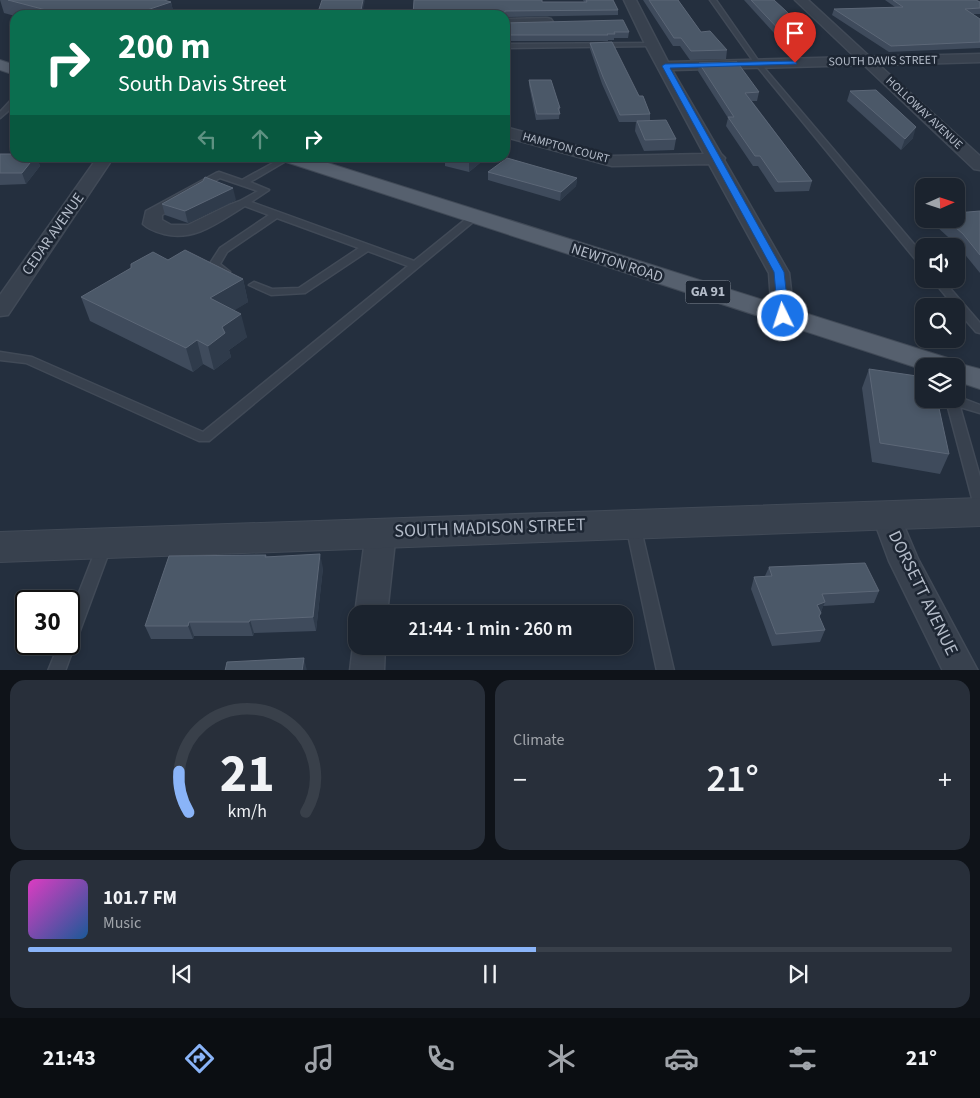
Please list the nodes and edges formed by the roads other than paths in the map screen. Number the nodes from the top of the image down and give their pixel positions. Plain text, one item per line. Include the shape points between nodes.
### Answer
1 (630, 0) edge
2 (712, 0) edge
3 (801, 0) edge
4 (562, 22) edge
5 (510, 23) edge
6 (651, 44) junction
7 (510, 46) edge
8 (980, 58) edge
9 (868, 61) junction
10 (758, 64) junction
11 (665, 66) junction
12 (10, 106) edge
13 (0, 116) edge
14 (510, 133) edge
15 (717, 158) junction
16 (102, 162) edge
17 (280, 162) edge
18 (306, 162) edge
19 (980, 165) edge
20 (244, 182) junction
21 (244, 203) junction
22 (277, 214) junction
23 (474, 217) junction
24 (367, 247) junction
25 (915, 252) edge
26 (416, 265) junction
27 (234, 277) edge
28 (254, 285) dead end
29 (945, 288) edge
30 (0, 310) edge
31 (783, 316) junction
32 (980, 330) edge
33 (0, 356) edge
34 (916, 358) edge
35 (965, 374) edge
36 (980, 378) edge
37 (965, 404) edge
38 (955, 408) edge
39 (980, 409) edge
40 (976, 470) edge
41 (980, 502) edge
42 (980, 512) edge
43 (886, 514) junction
44 (632, 523) junction
45 (382, 532) junction
46 (105, 543) junction
47 (0, 547) edge
48 (372, 605) edge
49 (80, 609) edge
50 (62, 655) edge
51 (368, 655) edge
52 (56, 670) edge
53 (367, 670) edge
54 (666, 670) edge
55 (962, 670) edge

1 - 6 street via 634,20
2 - 10 lane
3 - 9 street, HOLLOWAY AVENUE
4 - 5 street
6 - 7 lane
6 - 11 street
8 - 9 street, SOUTH DAVIS STREET
9 - 10 street, SOUTH DAVIS STREET
9 - 19 street, HOLLOWAY AVENUE
10 - 11 street, SOUTH DAVIS STREET
10 - 25 lane
11 - 15 street
12 - 13 lane
14 - 15 street, HAMPTON COURT via 612,161
15 - 31 street via 779,272
16 - 30 street, CEDAR AVENUE
17 - 20 lane
18 - 23 main road, NEWTON ROAD / GA 91
20 - 21 lane via 265,190
20 - 21 lane via 219,175 149,213 148,224 162,231 184,234 203,228
21 - 22 lane
22 - 24 lane
22 - 27 lane via 223,250 214,265
23 - 26 lane
23 - 31 main road, NEWTON ROAD / GA 91
24 - 26 lane
24 - 28 lane via 301,291 271,292
26 - 33 lane via 204,438 28,360
29 - 32 lane
31 - 34 main road, NEWTON ROAD / GA 91
35 - 36 main road
37 - 39 lane
38 - 40 lane
40 - 41 lane
42 - 43 street, SOUTH MADISON STREET
43 - 44 street, SOUTH MADISON STREET
43 - 55 street, DORSETT AVENUE via 904,562
44 - 45 street, SOUTH MADISON STREET
44 - 54 lane
45 - 46 street, SOUTH MADISON STREET
45 - 48 street
46 - 47 street, SOUTH MADISON STREET
46 - 49 lane
50 - 52 lane
51 - 53 street

